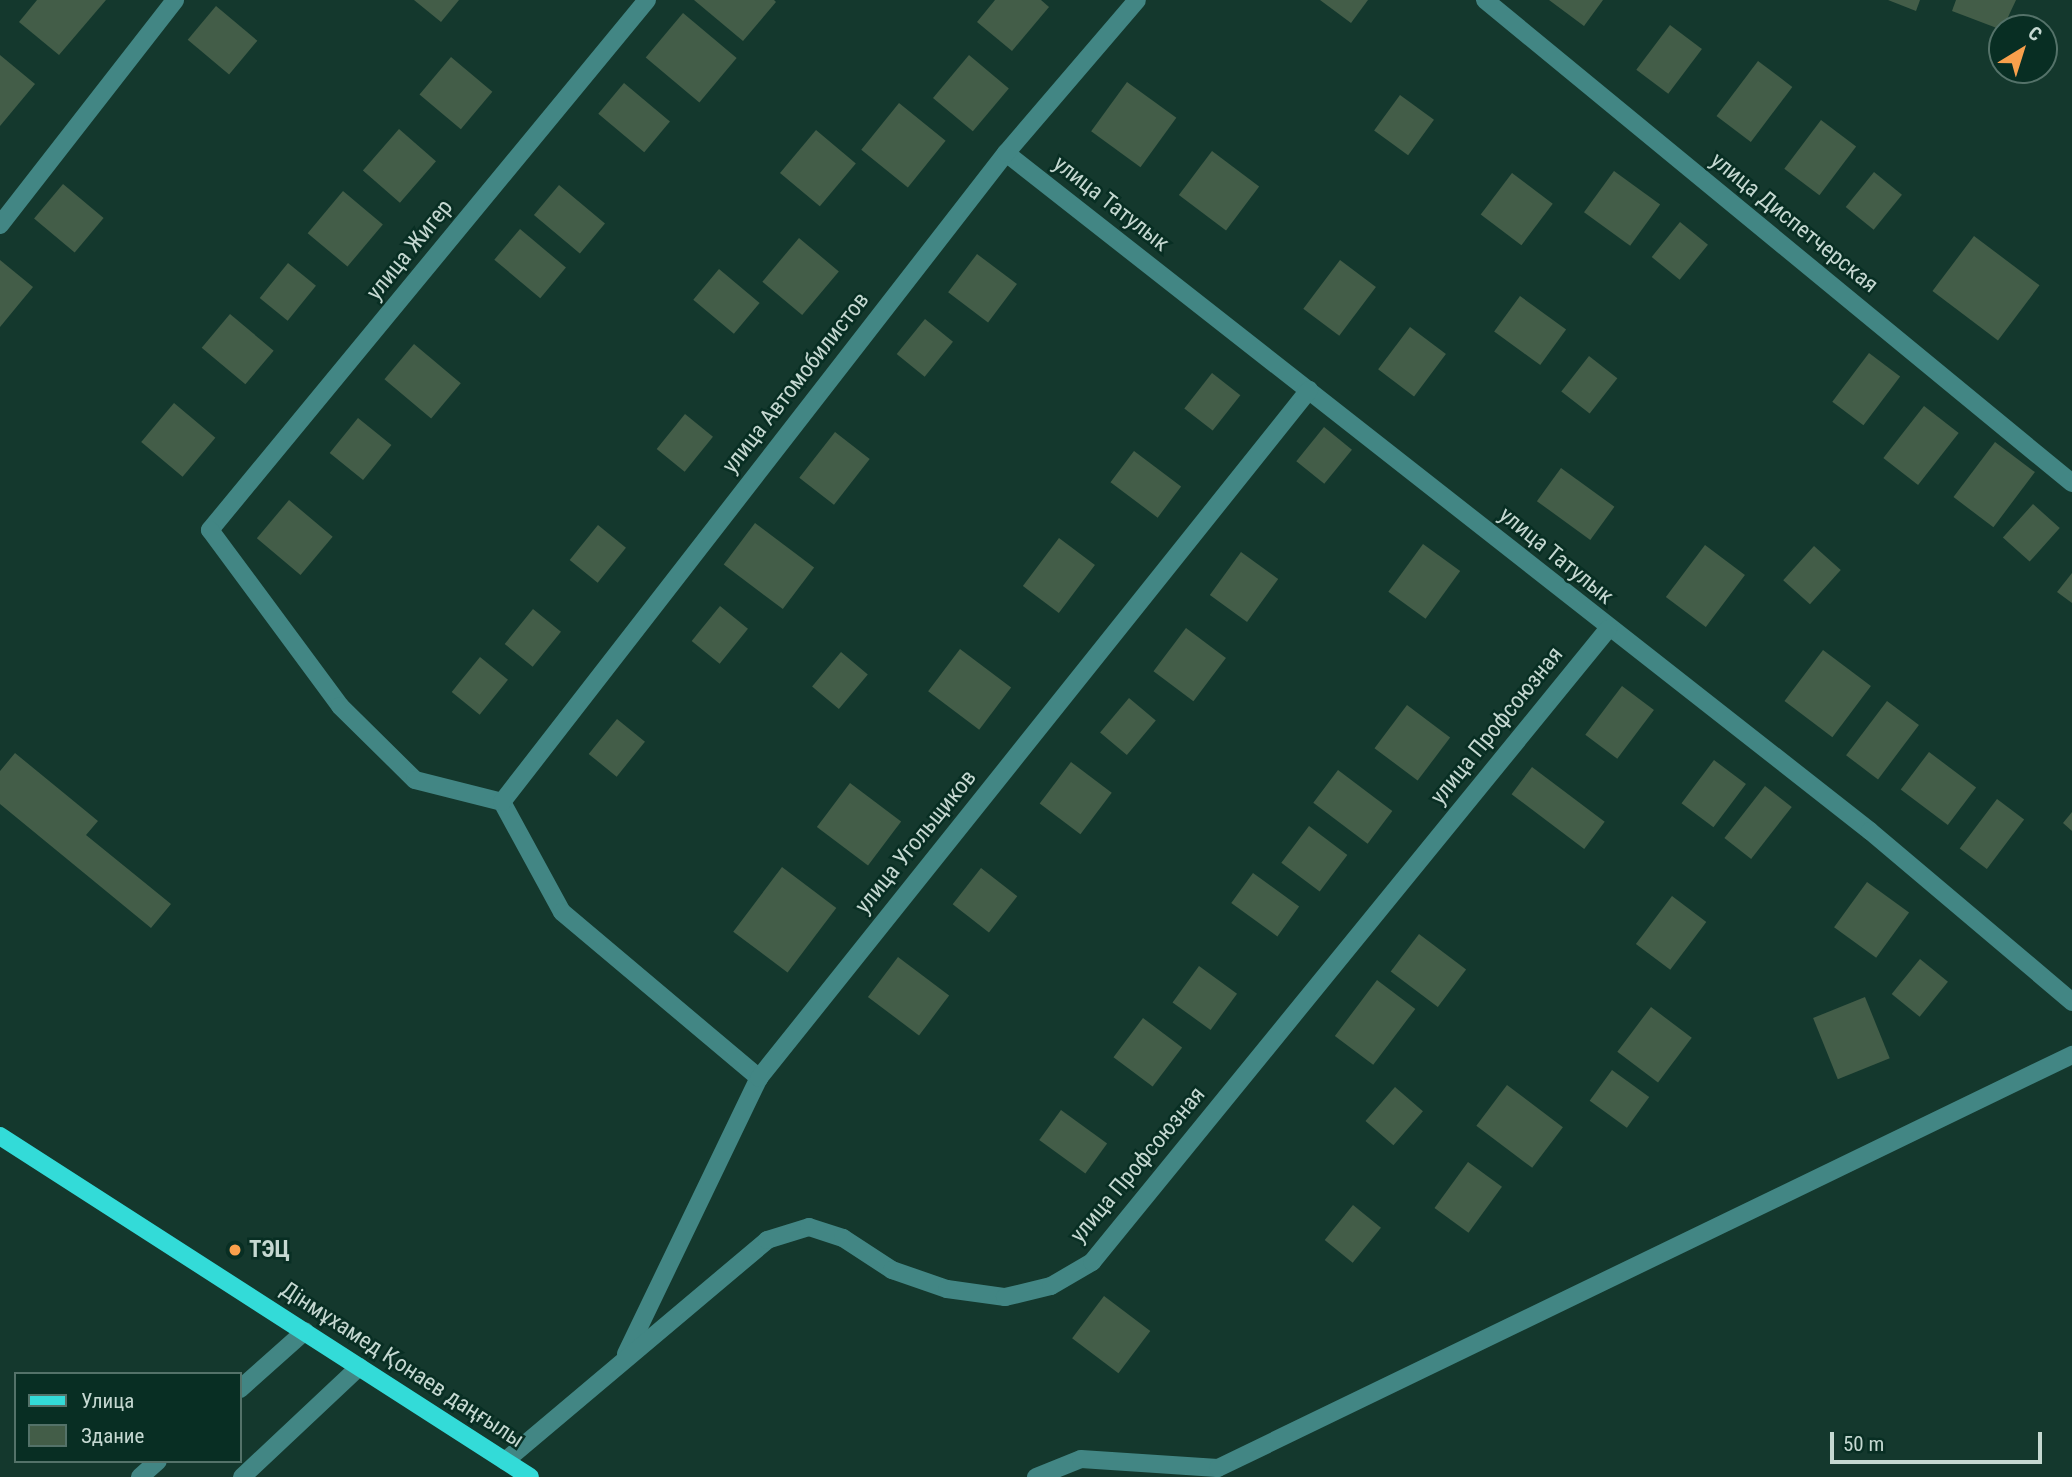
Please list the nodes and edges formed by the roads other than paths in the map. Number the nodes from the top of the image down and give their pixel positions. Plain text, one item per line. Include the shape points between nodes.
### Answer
1 (175, 0) edge
2 (647, 0) edge
3 (1137, 0) edge
4 (1485, 0) edge
5 (1006, 153) junction
6 (0, 225) edge
7 (1309, 390) junction
8 (2072, 483) edge
9 (1608, 629) junction
10 (502, 802) junction
11 (2072, 1002) edge
12 (2072, 1055) edge
13 (759, 1078) junction
14 (0, 1136) edge
15 (305, 1331) junction
16 (623, 1362) junction
17 (359, 1367) junction
18 (242, 1387) edge
19 (505, 1461) junction
20 (156, 1463) edge
21 (140, 1477) edge
22 (242, 1477) edge
23 (530, 1477) edge
24 (1036, 1477) edge

1 - 6 street
2 - 10 street, улица Жигер via 210,530 340,706 415,780
3 - 5 street, улица Автомобилистов
4 - 8 street, улица Диспетчерская
5 - 7 street, улица Татулык
5 - 10 street, улица Автомобилистов
7 - 9 street, улица Татулык
7 - 13 street, улица Угольщиков
9 - 11 street, улица Татулык via 1870,831
9 - 16 street, улица Профсоюзная via 1092,1262 1051,1286 1005,1297 947,1289 892,1270 843,1238 809,1227 767,1240
10 - 13 street via 562,912
12 - 24 street via 1218,1468 1081,1459
13 - 16 street, улица Угольщиков
14 - 15 main road, Дінмұхамед Қонаев даңғылы
15 - 17 main road, Дінмұхамед Қонаев даңғылы
15 - 18 street
16 - 19 street, улица Профсоюзная
17 - 19 main road, Дінмұхамед Қонаев даңғылы
17 - 22 street
19 - 23 main road, Дінмұхамед Қонаев даңғылы
20 - 21 street

